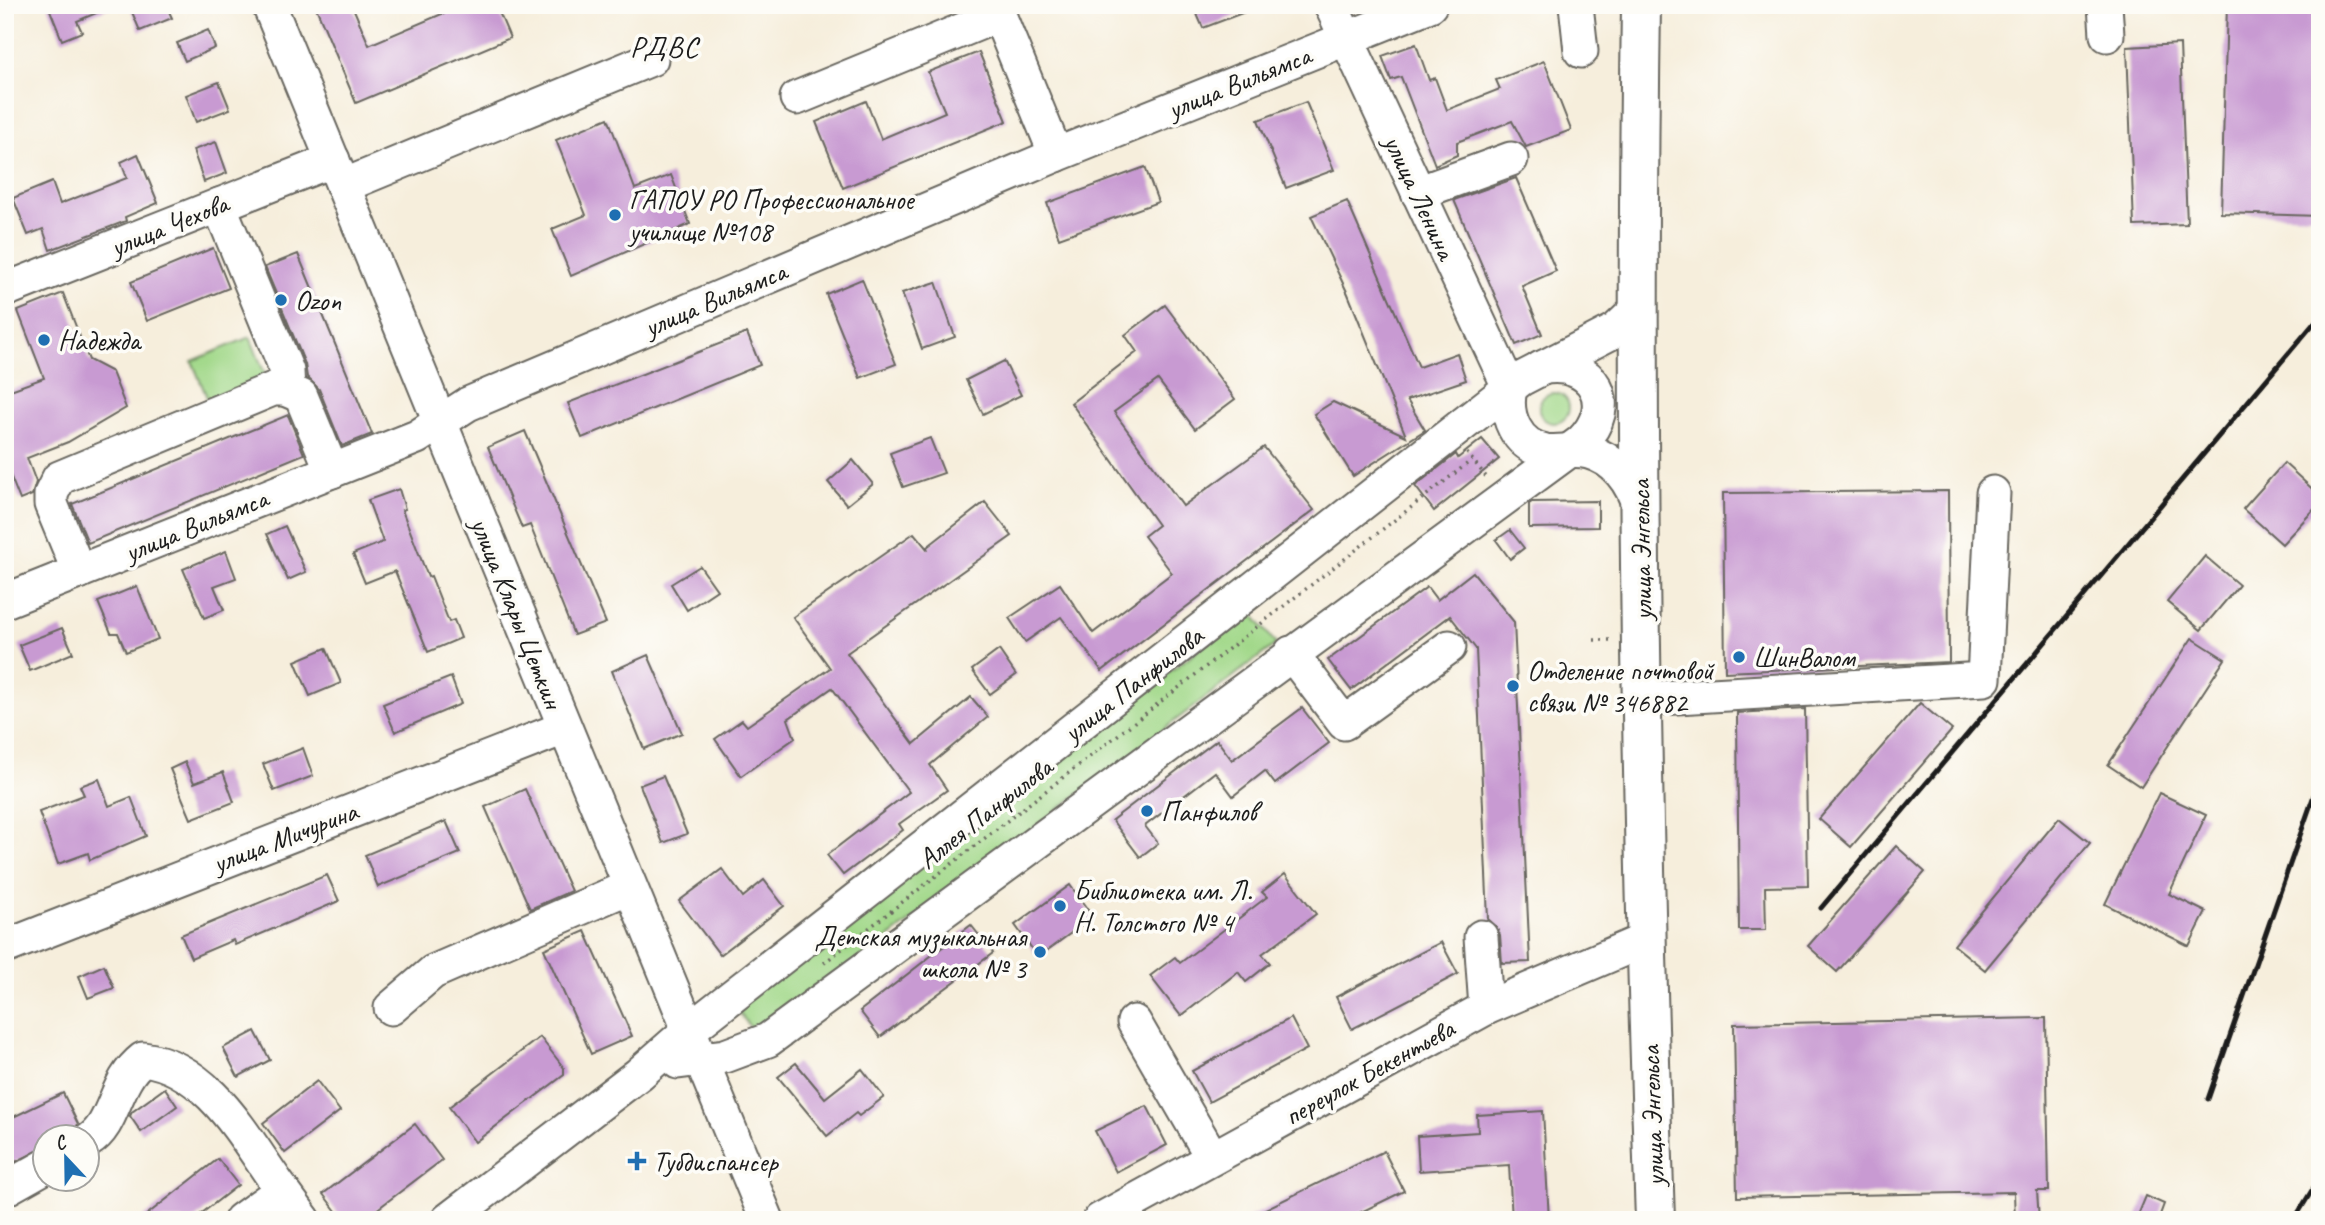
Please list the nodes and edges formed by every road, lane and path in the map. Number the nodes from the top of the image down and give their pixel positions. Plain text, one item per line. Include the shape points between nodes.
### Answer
1 (269, 5) edge
2 (1331, 5) edge
3 (1430, 5) edge
4 (1576, 5) edge
5 (1641, 5) edge
6 (1346, 40) junction
7 (1581, 51) dead end
8 (650, 60) dead end
9 (797, 98) dead end
10 (1056, 155) junction
11 (1511, 159) dead end
12 (338, 173) junction
13 (1418, 193) junction
14 (219, 205) junction
15 (5, 289) edge
16 (1637, 310) junction
17 (1539, 369) junction
18 (1510, 389) junction
19 (288, 390) junction
20 (1638, 400) junction
21 (439, 423) junction
22 (1451, 435) junction
23 (1573, 446) junction
24 (1472, 460) junction
25 (332, 471) junction
26 (1993, 493) dead end
27 (1503, 497) junction
28 (1640, 509) junction
29 (79, 572) junction
30 (5, 601) edge
31 (1449, 647) dead end
32 (1291, 653) junction
33 (1643, 698) junction
34 (564, 728) junction
35 (629, 887) junction
36 (1481, 937) dead end
37 (1645, 940) junction
38 (5, 947) edge
39 (819, 966) dead end
40 (391, 1008) dead end
41 (1486, 1008) junction
42 (1134, 1022) dead end
43 (694, 1045) junction
44 (102, 1127) edge
45 (1212, 1157) junction
46 (32, 1174) edge
47 (5, 1189) edge
48 (282, 1190) junction
49 (241, 1220) edge
50 (304, 1220) edge
51 (448, 1220) edge
52 (766, 1220) edge
53 (1100, 1220) edge
54 (1655, 1220) edge

1 - 12 street, улица Клары Цеткин
2 - 6 street, улица Ленина
3 - 6 street, улица Вильямса
4 - 7 street
5 - 16 main road, улица Энгельса
6 - 10 street, улица Вильямса
6 - 13 street, улица Ленина
8 - 12 street, улица Чехова
9 - 10 street via 999,15
10 - 21 street, улица Вильямса via 468,404
11 - 13 street
12 - 14 street, улица Чехова
12 - 21 street, улица Клары Цеткин
13 - 18 street, улица Ленина
14 - 15 street, улица Чехова
14 - 19 street via 287,372
16 - 17 street, улица Панфилова via 1616,330
16 - 20 main road, улица Энгельса
17 - 18 street, улица Панфилова
17 - 23 street via 1573,368 1595,387 1600,417 1593,430
18 - 22 street, улица Панфилова
18 - 23 street via 1512,425 1521,438 1531,447 1547,451
19 - 25 street via 303,400
19 - 29 street via 273,389 59,478 51,504
20 - 23 street, улица Панфилова via 1612,426
20 - 28 main road, улица Энгельса
21 - 25 street, улица Вильямса via 417,437
21 - 34 street, улица Клары Цеткин
22 - 24 path
22 - 43 street, улица Панфилова
23 - 27 street, улица Панфилова
23 - 28 street via 1614,465 1625,476
24 - 27 path
24 - 39 path, Аллея Панфилова
25 - 29 street, улица Вильямса
26 - 33 street via 1984,679
27 - 32 street, улица Панфилова
28 - 33 main road, улица Энгельса
29 - 30 street, улица Вильямса
31 - 32 street via 1344,723
32 - 43 street, улица Панфилова via 768,1041 725,1056
33 - 37 main road, улица Энгельса
34 - 35 street, улица Клары Цеткин
34 - 38 street, улица Мичурина
35 - 40 street via 433,972
35 - 43 street, улица Клары Цеткин
36 - 41 street
37 - 41 street, переулок Бекентьева
37 - 54 main road, улица Энгельса
41 - 45 street, переулок Бекентьева
42 - 45 street
43 - 51 street, улица Панфилова via 639,1074
43 - 52 street, улица Клары Цеткин
44 - 48 street via 127,1071 143,1059 158,1061 189,1074 219,1104
45 - 53 street, переулок Бекентьева
46 - 47 street
48 - 49 street
48 - 50 street

